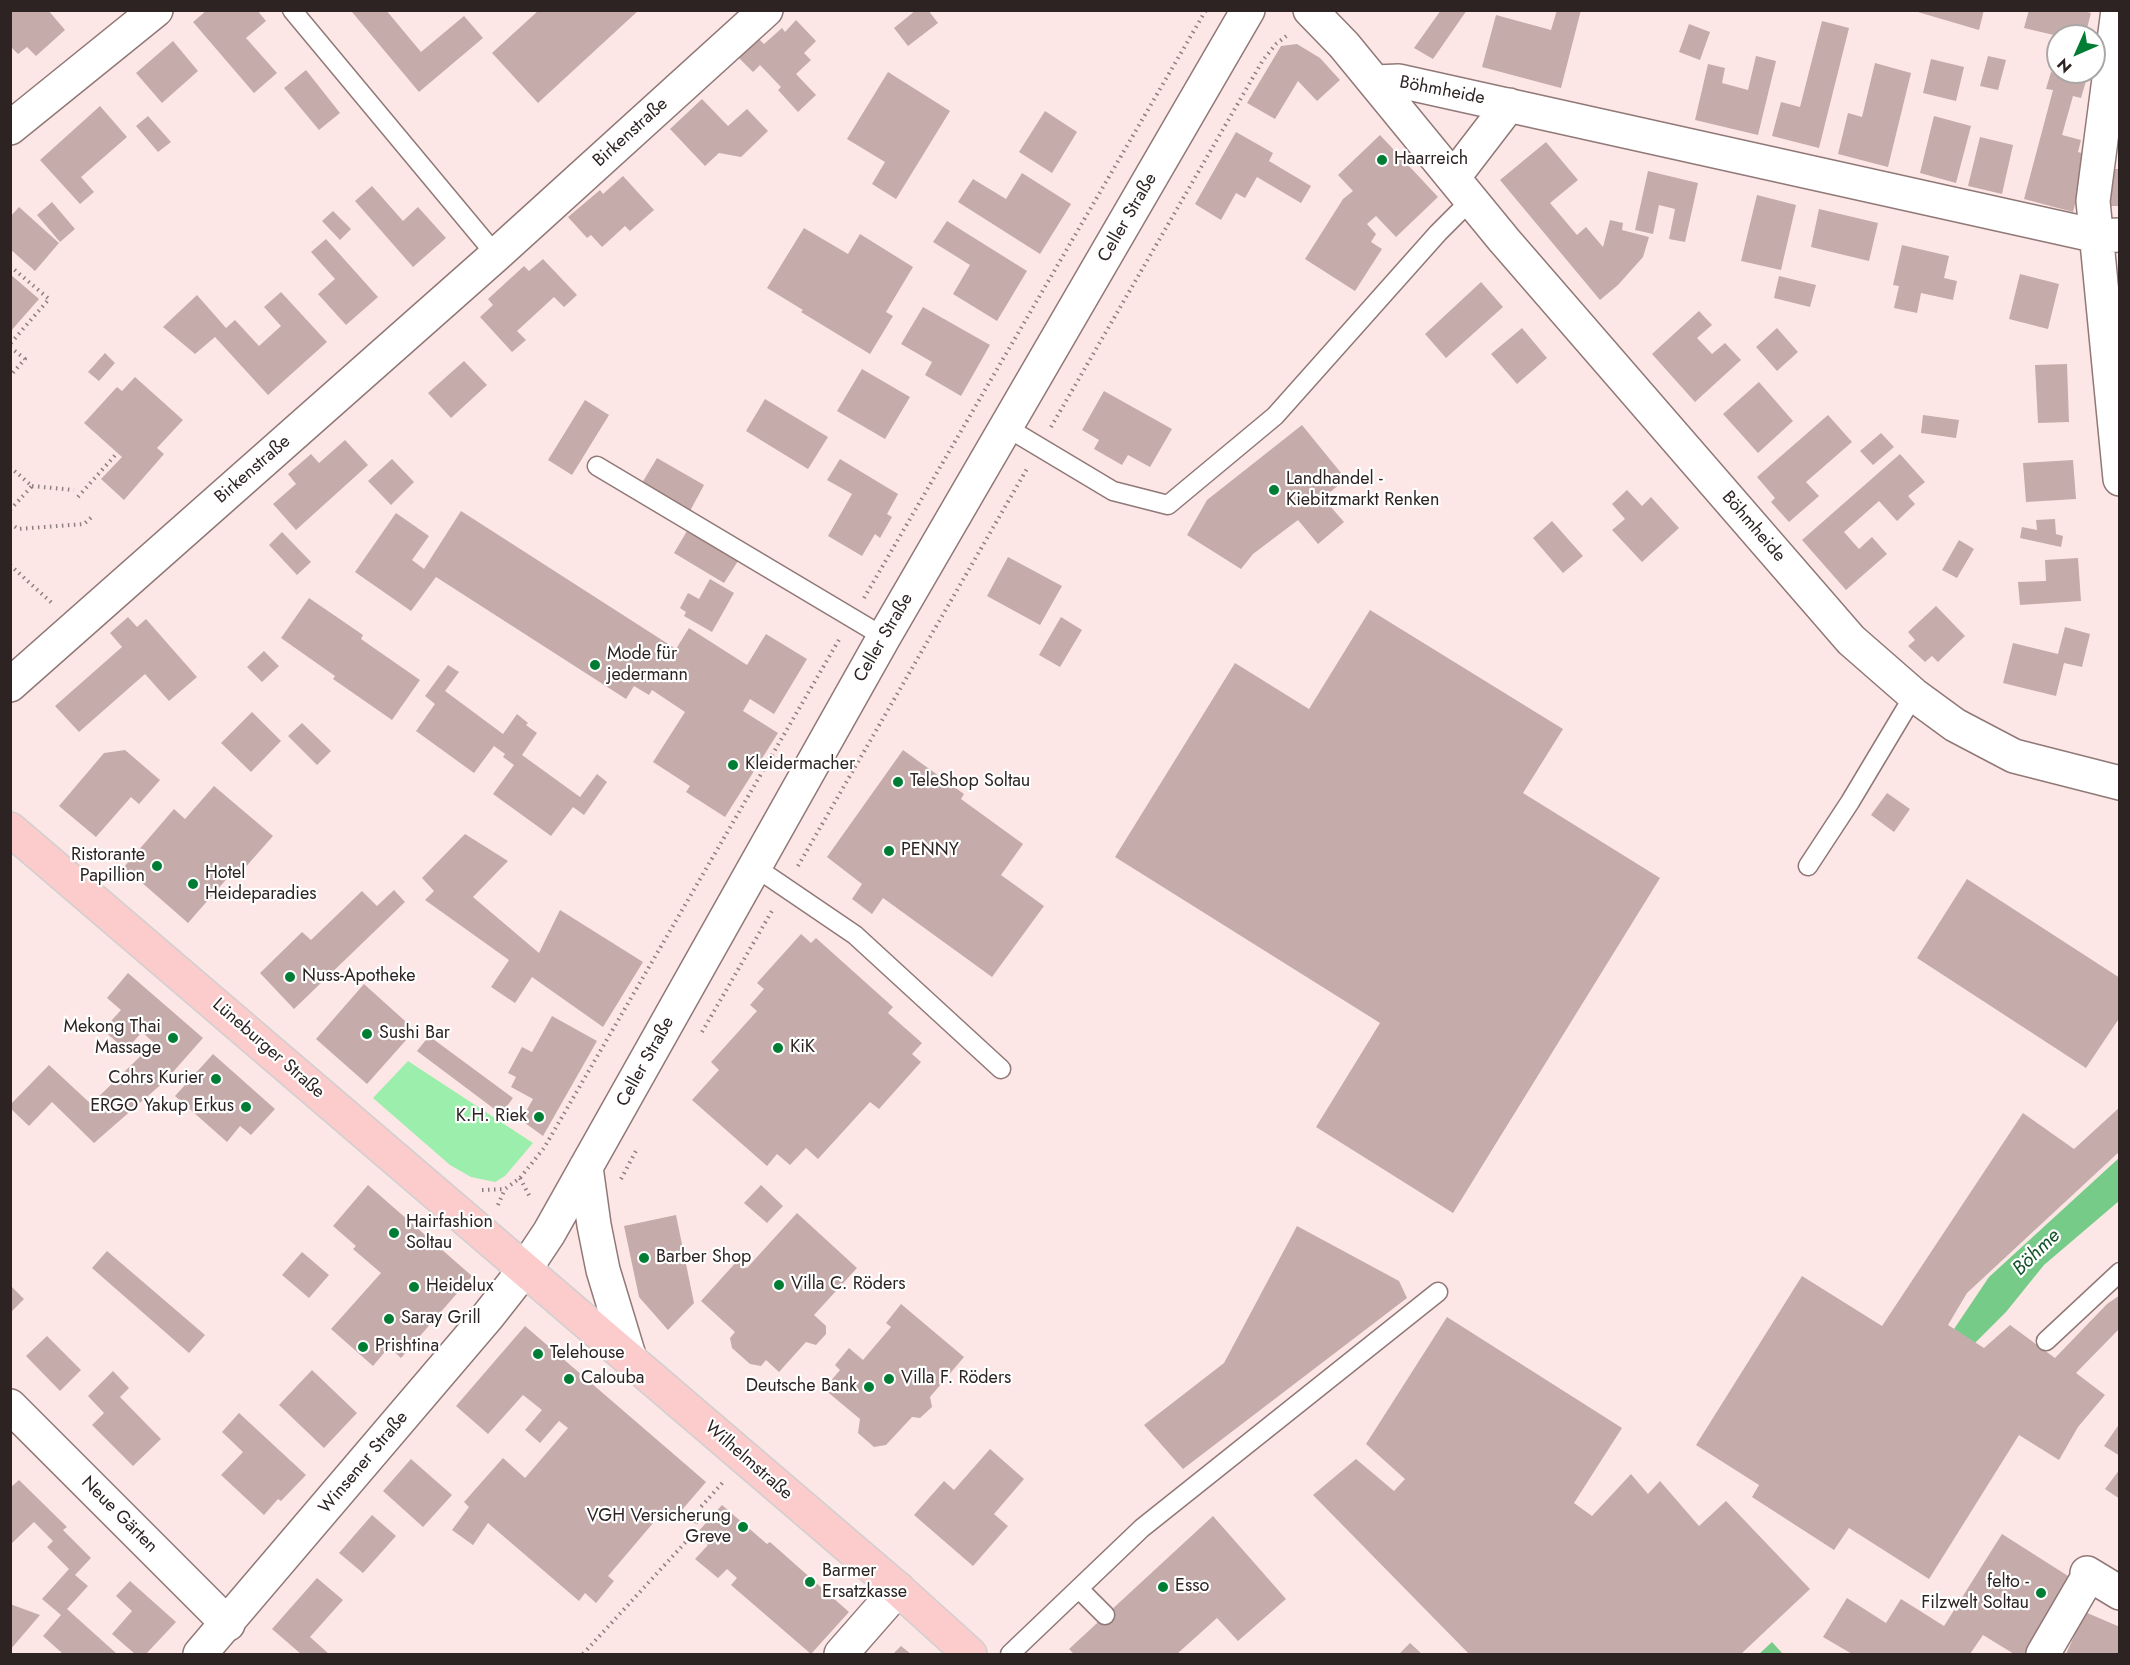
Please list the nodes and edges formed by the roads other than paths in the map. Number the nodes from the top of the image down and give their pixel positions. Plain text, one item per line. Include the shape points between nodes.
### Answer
1 (156, 10) edge
2 (292, 10) edge
3 (766, 10) edge
4 (1248, 10) edge
5 (1310, 10) edge
6 (2118, 10) edge
7 (1375, 82) junction
8 (1509, 105) junction
9 (10, 128) edge
10 (1462, 189) junction
11 (2108, 236) edge
12 (496, 255) junction
13 (1006, 427) junction
14 (597, 466) dead end
15 (2120, 479) edge
16 (884, 637) junction
17 (10, 685) edge
18 (1914, 695) junction
19 (2120, 783) edge
20 (10, 829) edge
21 (1808, 866) dead end
22 (755, 867) junction
23 (1001, 1069) dead end
24 (586, 1167) junction
25 (525, 1269) junction
26 (2120, 1272) edge
27 (1438, 1292) dead end
28 (2046, 1341) dead end
29 (630, 1359) junction
30 (10, 1406) edge
31 (898, 1589) junction
32 (1079, 1589) junction
33 (2120, 1593) edge
34 (1105, 1616) dead end
35 (228, 1624) junction
36 (200, 1654) edge
37 (841, 1654) edge
38 (970, 1654) edge
39 (1010, 1654) edge
40 (2043, 1654) edge

1 - 9 street
2 - 12 lane
3 - 12 street, Birkenstraße
4 - 13 street, Celler Straße
5 - 7 street, Böhmheide
6 - 11 street via 2093,201
7 - 8 street, Böhmheide via 1399,81
7 - 10 street, Böhmheide
8 - 10 street, Böhmheide
8 - 11 street, Böhmheide
10 - 13 lane via 1438,233 1275,416 1168,505 1113,491
10 - 18 street, Böhmheide via 1851,640
11 - 15 street
12 - 17 street, Birkenstraße
13 - 16 street, Celler Straße
14 - 16 lane
16 - 22 street, Celler Straße
18 - 19 street, Böhmheide via 1955,725 2014,756
18 - 21 lane
20 - 25 main road, Lüneburger Straße
22 - 23 lane via 855,935
22 - 24 street, Celler Straße
24 - 25 street, Celler Straße
24 - 29 street via 603,1270
25 - 29 main road, Wilhelmstraße
25 - 35 street, Winsener Straße
26 - 28 lane
27 - 32 lane via 1142,1528
29 - 31 main road, Wilhelmstraße
30 - 35 street, Neue Gärten
31 - 37 street
31 - 38 main road, Wilhelmstraße
32 - 34 lane
32 - 39 lane
33 - 40 street via 2088,1574
35 - 36 street, Winsener Straße

